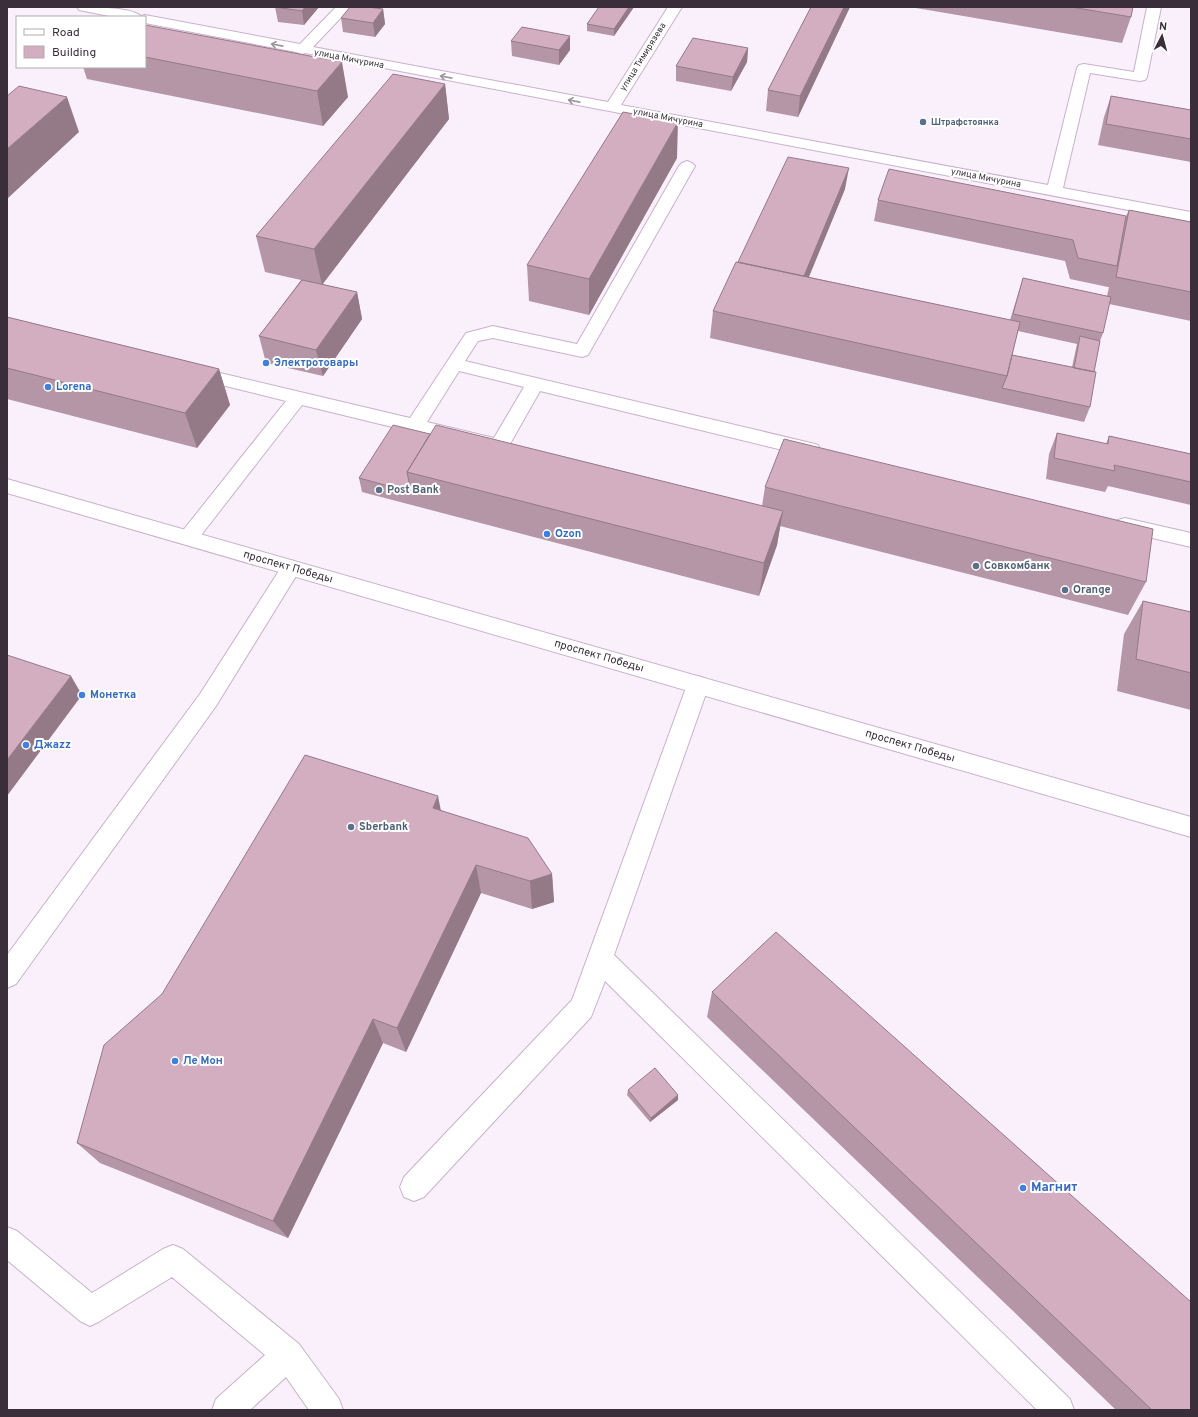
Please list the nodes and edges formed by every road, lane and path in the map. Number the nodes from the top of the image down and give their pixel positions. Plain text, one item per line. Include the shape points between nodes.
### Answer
1 (84, 7) edge
2 (344, 7) edge
3 (675, 7) edge
4 (1154, 7) edge
5 (130, 16) edge
6 (146, 19) edge
7 (302, 50) junction
8 (411, 70) junction
9 (401, 82) edge
10 (612, 108) junction
11 (687, 166) dead end
12 (1054, 191) junction
13 (1191, 217) edge
14 (454, 364) junction
15 (183, 370) edge
16 (535, 383) junction
17 (298, 398) junction
18 (415, 426) junction
19 (828, 454) edge
20 (7, 486) edge
21 (1106, 520) edge
22 (188, 538) junction
23 (1191, 540) edge
24 (291, 568) junction
25 (698, 685) junction
26 (1191, 827) edge
27 (600, 959) junction
28 (7, 976) edge
29 (414, 1187) dead end
30 (7, 1241) edge
31 (288, 1355) junction
32 (227, 1410) edge
33 (328, 1410) edge
34 (1059, 1410) edge

1 - 5 street
2 - 7 street
3 - 10 street, улица Тимирязева
4 - 12 street via 1140,77 1084,68
7 -> 6 street, улица Мичурина
7 - 8 street, улица Мичурина
8 - 9 street
10 -> 8 street, улица Мичурина
10 - 12 street, улица Мичурина
11 - 14 street via 582,351 493,332 472,336
12 - 13 street, улица Мичурина
14 - 16 street
14 - 18 street
15 - 17 street
16 - 18 street via 499,446
16 - 19 street
17 - 18 street
17 - 22 street
20 - 22 street, проспект Победы
21 - 23 street
22 - 24 street, проспект Победы
24 - 25 street, проспект Победы
24 - 28 street via 208,700
25 - 26 street, проспект Победы
25 - 27 street
27 - 29 street via 582,1008
27 - 34 street
30 - 31 street via 90,1311 173,1259
31 - 32 street
31 - 33 street

